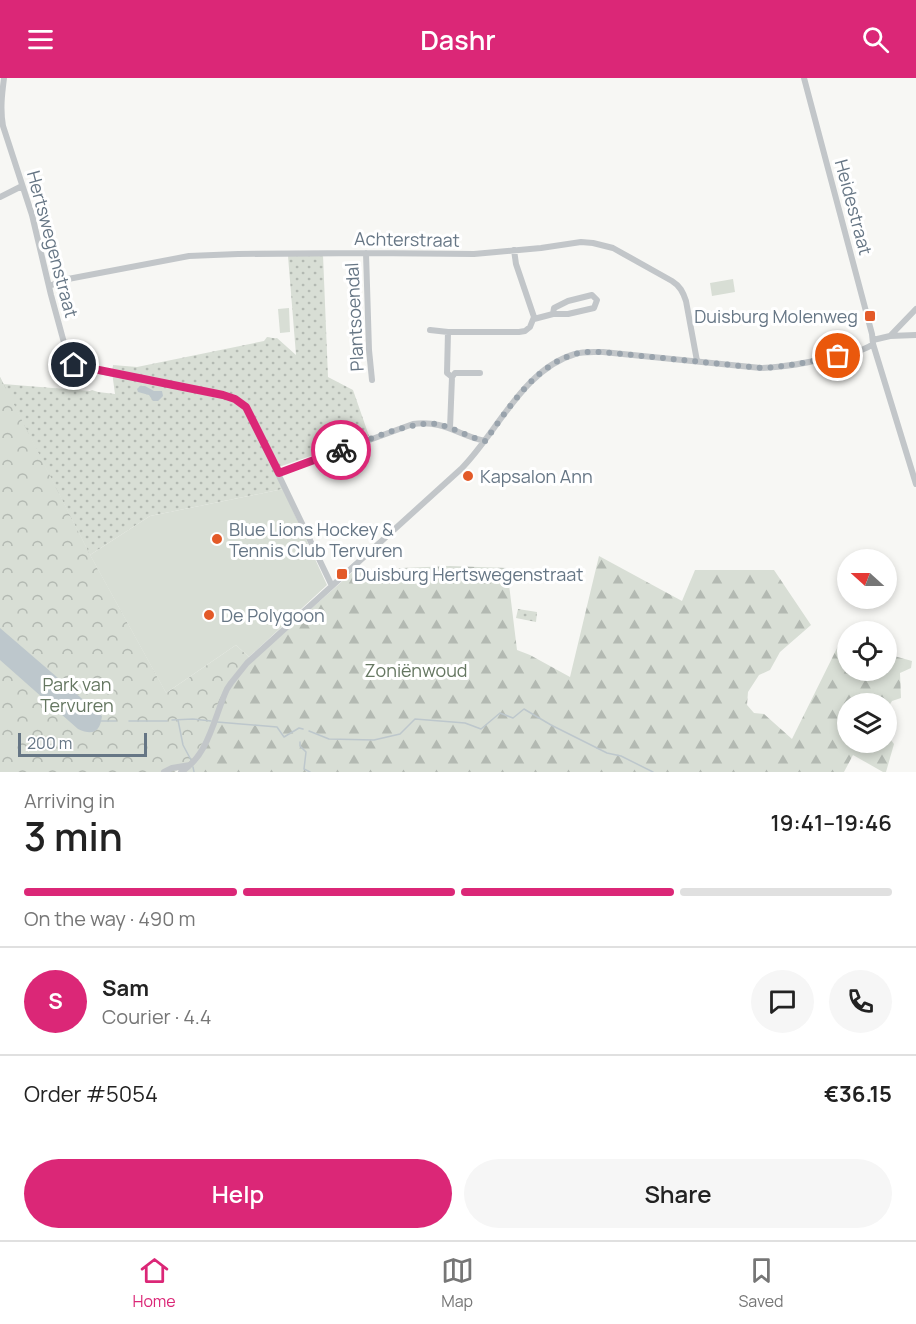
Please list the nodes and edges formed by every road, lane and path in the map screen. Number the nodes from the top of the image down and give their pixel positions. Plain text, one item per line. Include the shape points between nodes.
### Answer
1 (4, 78) edge
2 (804, 78) edge
3 (22, 186) junction
4 (0, 197) edge
5 (514, 250) junction
6 (366, 253) junction
7 (49, 286) junction
8 (916, 309) edge
9 (553, 314) junction
10 (534, 319) junction
11 (430, 330) dead end
12 (448, 332) junction
13 (916, 335) edge
14 (890, 336) junction
15 (873, 342) junction
16 (698, 361) junction
17 (480, 373) dead end
18 (452, 377) junction
19 (372, 380) dead end
20 (450, 428) junction
21 (485, 441) junction
22 (279, 473) junction
23 (916, 484) edge
24 (332, 585) junction
25 (191, 765) junction
26 (164, 772) edge
27 (182, 772) edge

1 - 3 street, Hertswegenstraat via 3,126
2 - 15 street, Heidestraat
3 - 4 street
3 - 7 street, Hertswegenstraat
5 - 6 street, Achterstraat via 474,254
5 - 10 street
5 - 16 street, Achterstraat via 581,242 606,245 672,281 686,301
6 - 7 street, Achterstraat via 189,256
6 - 19 street, Plantsoendal
7 - 22 street, Hertswegenstraat via 69,362 235,399 246,407
8 - 14 street
9 - 9 street via 594,308 597,300 592,295 568,301 554,308
9 - 10 street
10 - 12 street via 519,333
11 - 12 street
12 - 18 street via 447,373
13 - 14 street
14 - 15 street
15 - 16 street via 857,351 781,367
15 - 23 street, Heidestraat
16 - 21 street via 577,353 546,369 524,389
17 - 18 street via 455,373
18 - 20 street
20 - 21 street
20 - 22 street via 413,424
21 - 24 street via 461,469
22 - 24 street, Hertswegenstraat
24 - 25 street via 231,682 204,746
25 - 26 street
25 - 27 street

